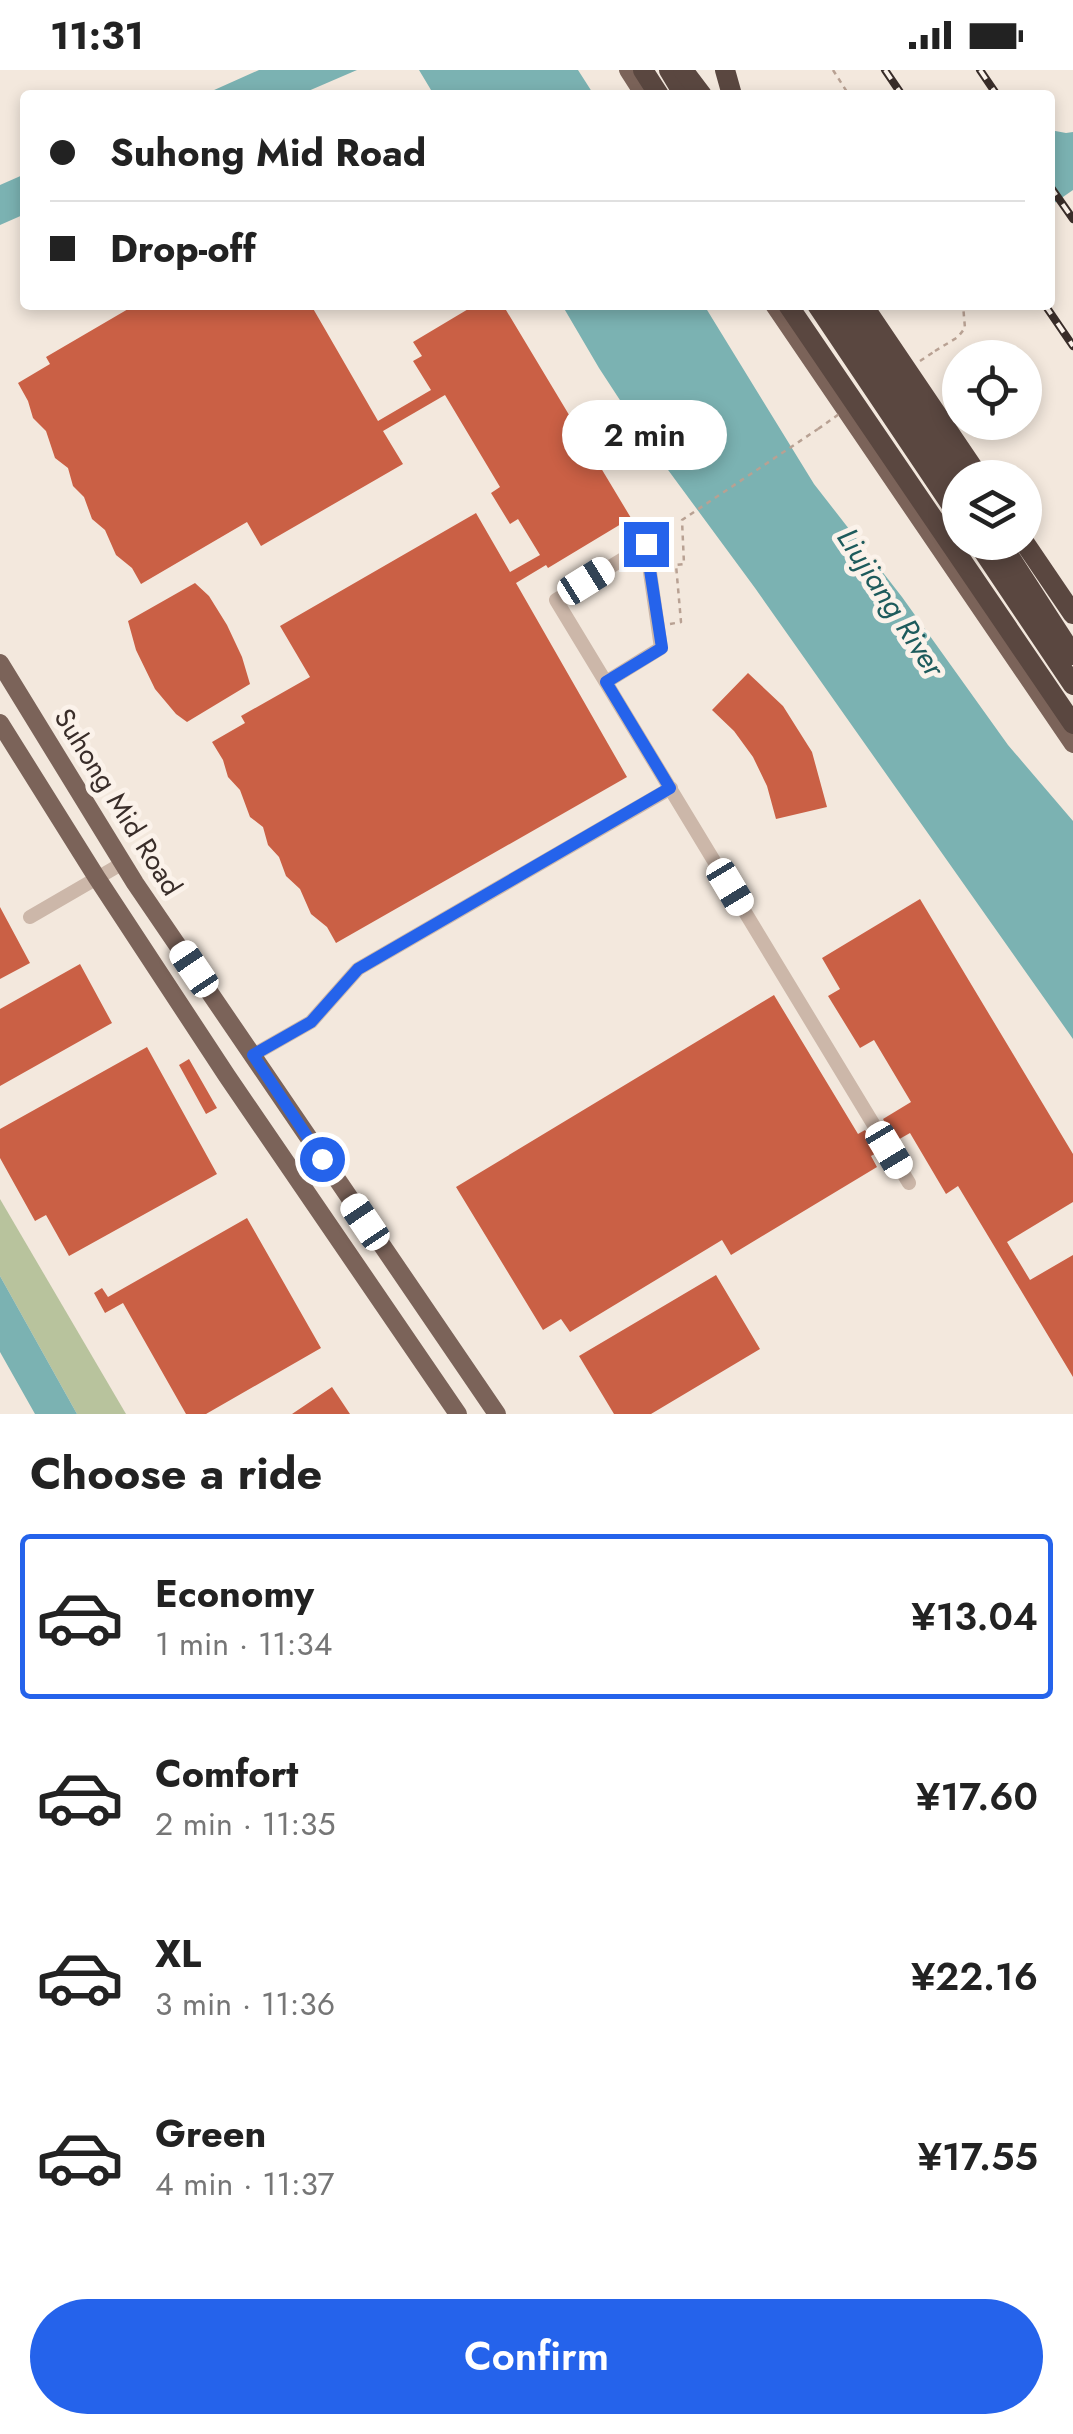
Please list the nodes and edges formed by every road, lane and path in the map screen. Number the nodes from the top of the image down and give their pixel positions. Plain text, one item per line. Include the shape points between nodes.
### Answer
1 (777, 310) edge
2 (791, 310) edge
3 (820, 310) edge
4 (832, 310) edge
5 (843, 310) edge
6 (866, 310) edge
7 (963, 310) edge
8 (935, 351) dead end
9 (818, 429) dead end
10 (945, 460) edge
11 (968, 460) edge
12 (942, 473) edge
13 (942, 491) edge
14 (988, 560) edge
15 (1001, 560) edge
16 (1012, 560) edge
17 (1036, 560) edge
18 (1073, 614) edge
19 (658, 626) junction
20 (1073, 655) edge
21 (0, 663) edge
22 (1073, 665) edge
23 (606, 682) junction
24 (1073, 684) edge
25 (1070, 721) edge
26 (0, 723) edge
27 (1073, 744) edge
28 (670, 788) junction
29 (123, 863) junction
30 (97, 878) junction
31 (30, 916) dead end
32 (253, 1055) junction
33 (909, 1183) dead end
34 (458, 1414) edge
35 (497, 1414) edge

1 - 27 main road
2 - 25 highway, bridge
3 - 13 highway, bridge
4 - 12 main road
5 - 10 highway, bridge
6 - 11 highway, bridge
7 - 8 path via 965,328
9 - 19 path via 682,520 684,564 676,565 681,622
14 - 24 highway
15 - 22 main road
16 - 20 highway
17 - 18 highway
19 - 23 lane via 662,648
19 - 23 lane via 646,544 556,600
21 - 29 main road, Suhong Mid Road
23 - 28 lane
26 - 30 main road, Suhong Mid Road
28 - 32 lane via 358,969 311,1022
28 - 33 lane
29 - 30 lane
29 - 32 main road, Suhong Mid Road
30 - 31 lane
30 - 34 main road, Suhong Mid Road
32 - 35 main road, Suhong Mid Road

